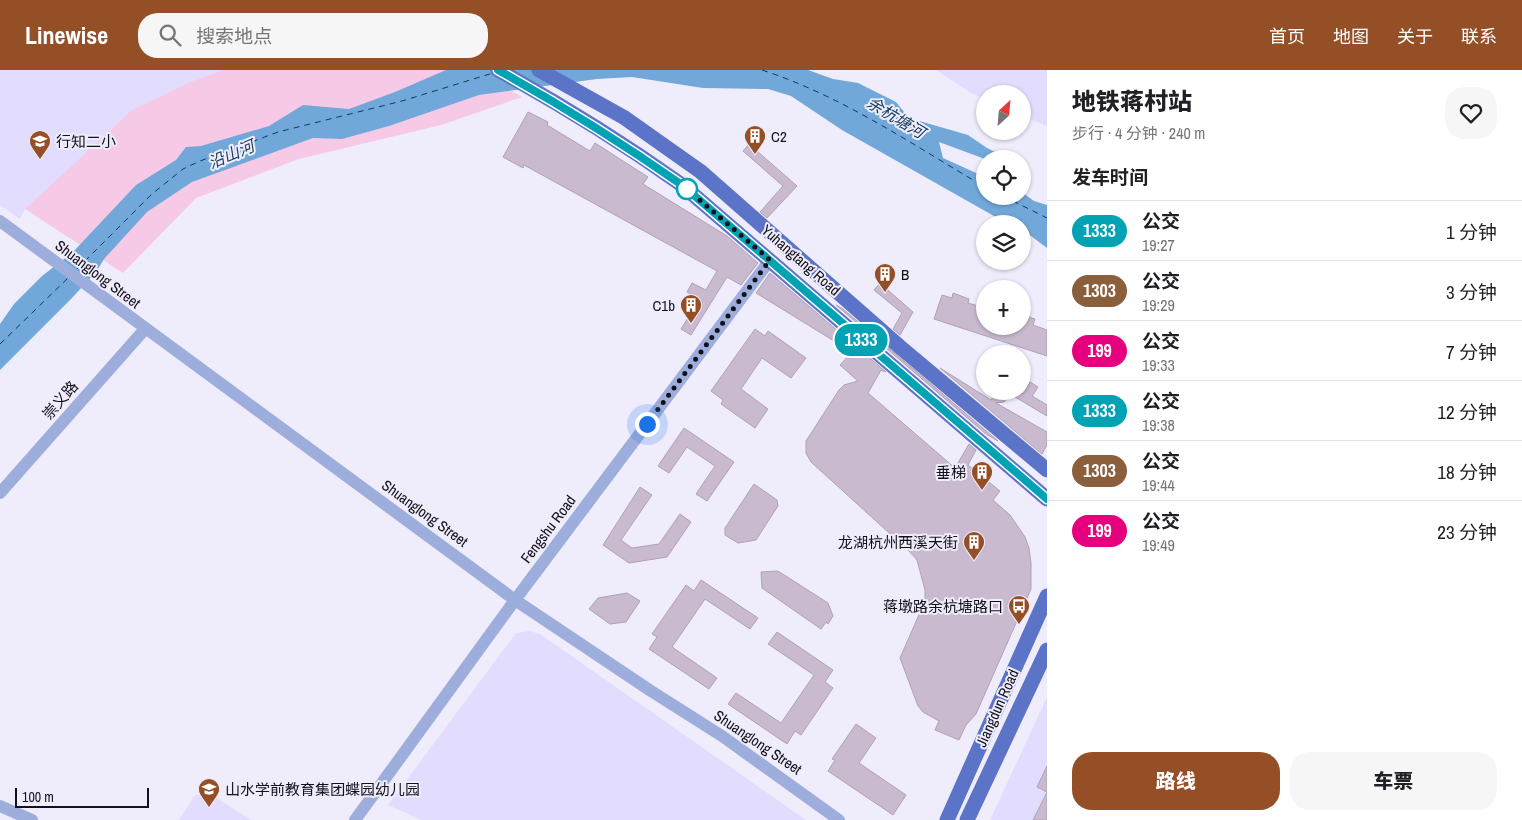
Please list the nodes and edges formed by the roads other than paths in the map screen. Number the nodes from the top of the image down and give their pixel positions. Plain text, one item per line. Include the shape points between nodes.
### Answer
1 (498, 70) edge
2 (539, 70) edge
3 (0, 221) edge
4 (770, 260) junction
5 (145, 329) junction
6 (1047, 470) edge
7 (0, 493) edge
8 (1047, 499) edge
9 (1047, 596) edge
10 (516, 600) junction
11 (1047, 650) edge
12 (0, 806) edge
13 (32, 820) edge
14 (355, 820) edge
15 (839, 820) edge
16 (947, 820) edge
17 (967, 820) edge

1 - 4 main road, Yuhangtang Road via 618,140 682,185
2 - 6 main road, Yuhangtang Road via 625,118 700,171 900,347
3 - 5 street, Shuanglong Street
4 - 8 main road, Yuhangtang Road
4 - 10 street, Fengshu Road
5 - 7 street, 崇义路
5 - 10 street, Shuanglong Street
9 - 16 main road, Jiangdun Road
10 - 14 street, Fengshu Road
10 - 15 street, Shuanglong Street via 722,736
11 - 17 main road, Jiangdun Road
12 - 13 street

